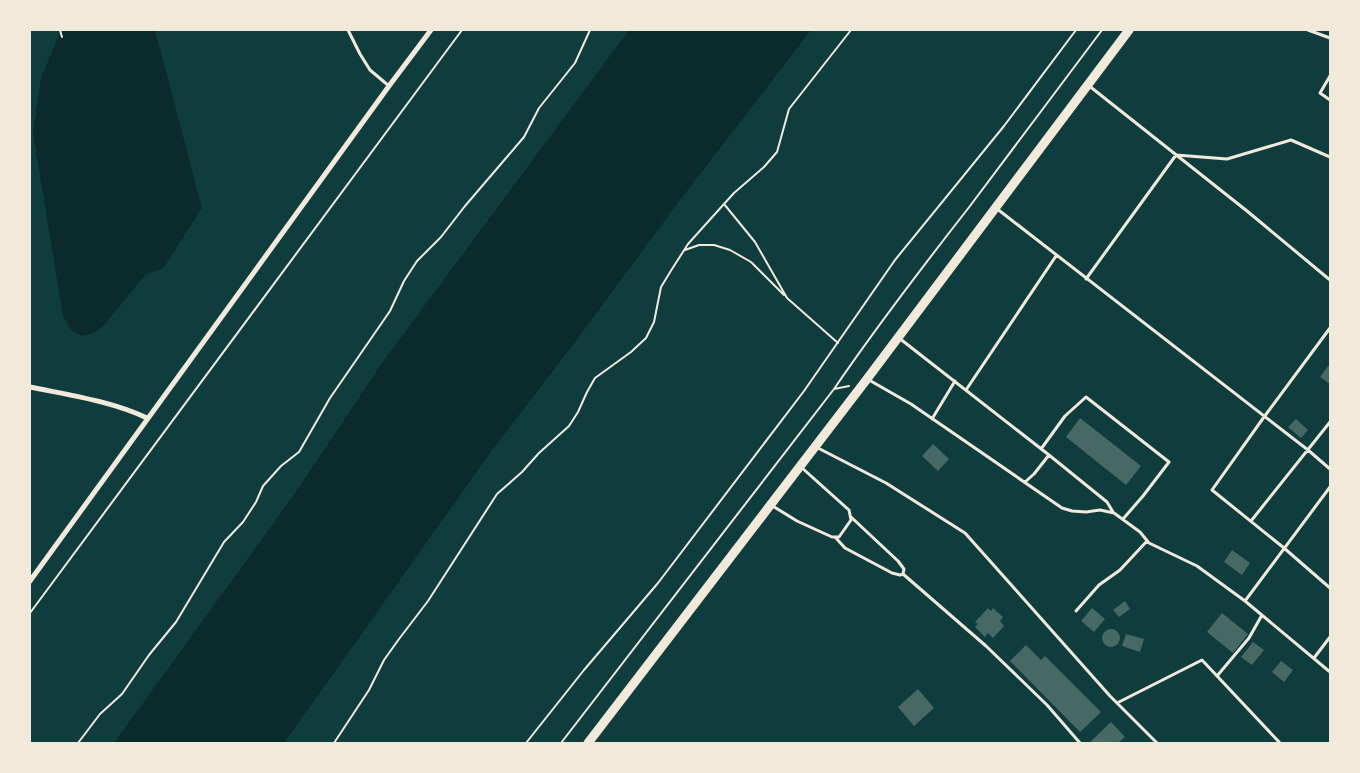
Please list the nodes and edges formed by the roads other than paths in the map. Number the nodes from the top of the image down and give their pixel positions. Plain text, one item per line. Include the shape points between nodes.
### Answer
1 (348, 30) edge
2 (431, 30) edge
3 (1129, 30) edge
4 (1308, 30) edge
5 (1330, 38) edge
6 (1330, 76) edge
7 (1088, 85) junction
8 (389, 86) junction
9 (1330, 100) edge
10 (1176, 155) junction
11 (1330, 158) edge
12 (995, 208) junction
13 (1056, 255) junction
14 (1086, 279) junction
15 (1330, 280) edge
16 (1330, 328) edge
17 (898, 338) junction
18 (867, 379) junction
19 (954, 381) junction
20 (30, 387) edge
21 (966, 390) junction
22 (1264, 417) junction
23 (147, 418) junction
24 (932, 419) junction
25 (1330, 422) edge
26 (815, 447) junction
27 (1042, 449) junction
28 (1308, 450) junction
29 (1050, 455) junction
30 (800, 466) junction
31 (1330, 469) edge
32 (1025, 482) junction
33 (1330, 487) edge
34 (771, 505) junction
35 (1114, 512) junction
36 (850, 516) junction
37 (1123, 519) junction
38 (1251, 521) junction
39 (835, 537) junction
40 (1147, 541) junction
41 (1284, 548) junction
42 (903, 574) junction
43 (30, 581) edge
44 (1330, 588) edge
45 (1245, 601) junction
46 (1076, 611) dead end
47 (1262, 615) junction
48 (1330, 637) edge
49 (1314, 658) junction
50 (1330, 672) edge
51 (1217, 676) junction
52 (1117, 703) junction
53 (588, 743) edge
54 (1080, 743) edge
55 (1157, 743) edge
56 (1280, 743) edge

1 - 8 lane via 370,70
2 - 8 street
3 - 7 street
4 - 5 lane
6 - 9 lane via 1320,93
7 - 10 lane
7 - 12 street
8 - 23 street
10 - 11 lane via 1227,159 1291,140
10 - 14 lane
10 - 15 lane
12 - 13 lane
12 - 17 street
13 - 14 lane
13 - 21 lane
14 - 22 lane
16 - 22 lane
17 - 18 street
17 - 19 lane
18 - 24 lane
18 - 26 street
19 - 21 lane
19 - 24 lane
20 - 23 street via 113,405
21 - 27 lane
22 - 28 lane
22 - 38 lane via 1212,490
23 - 43 street
24 - 32 lane
25 - 28 lane
26 - 30 street
26 - 52 lane via 886,483 965,533
27 - 29 lane
27 - 37 lane via 1065,416 1086,397 1169,462
28 - 31 lane
28 - 38 lane
29 - 32 lane
29 - 35 lane via 1107,502
30 - 34 street
30 - 36 lane via 849,510
32 - 35 lane via 1062,508
33 - 41 lane
34 - 39 lane via 797,521
34 - 53 street
35 - 37 lane
36 - 39 lane via 851,520 839,537
36 - 42 lane via 898,561
37 - 40 lane
38 - 41 lane
39 - 42 lane via 845,548 892,573
40 - 45 lane via 1197,566
40 - 46 lane via 1120,570 1099,584
41 - 44 lane
41 - 45 lane
42 - 54 lane via 986,646 1047,705
45 - 47 lane
47 - 49 lane
47 - 51 lane via 1249,638
48 - 49 lane
49 - 50 lane
51 - 52 lane via 1202,660
51 - 56 lane
52 - 55 lane

